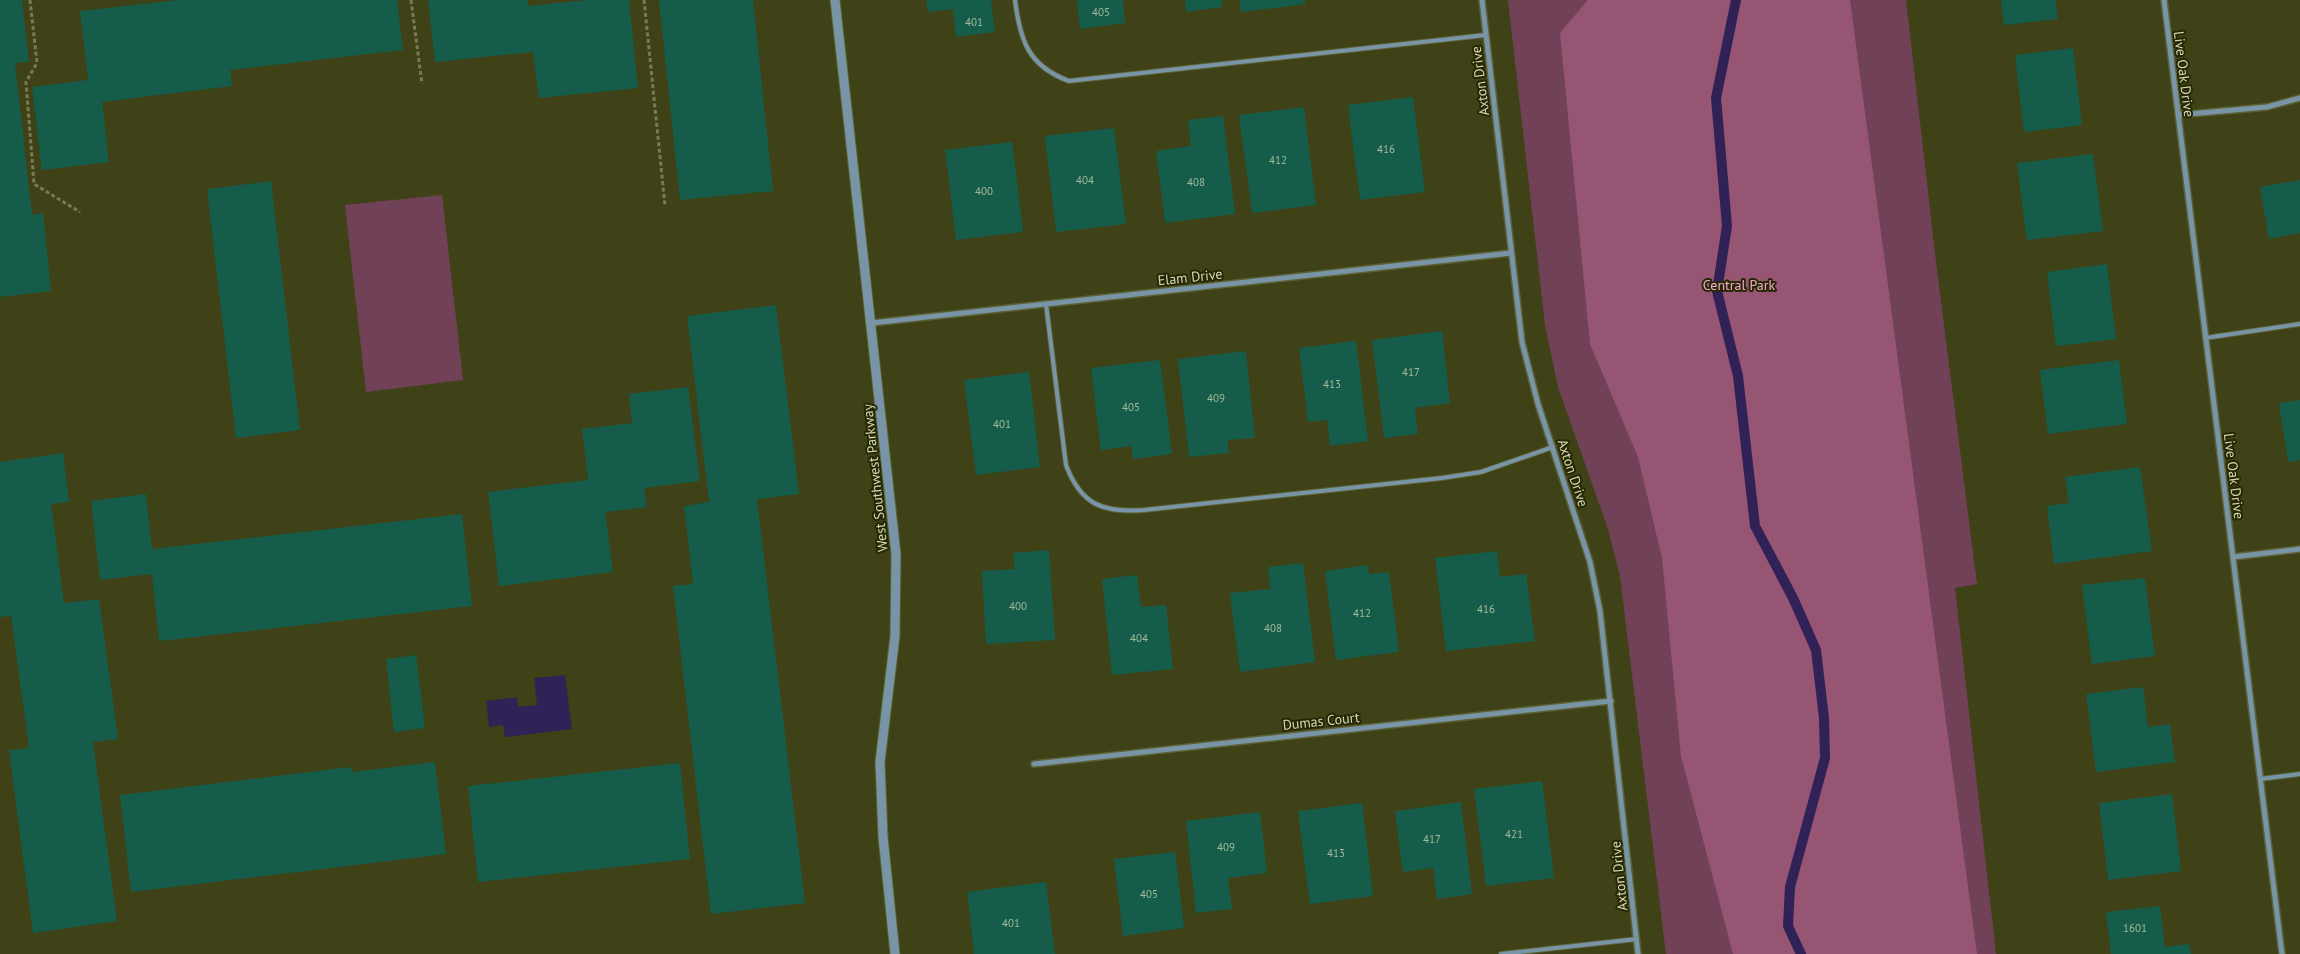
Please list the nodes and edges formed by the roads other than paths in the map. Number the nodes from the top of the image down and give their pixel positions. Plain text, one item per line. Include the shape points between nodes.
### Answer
1 (836, 0) edge
2 (1015, 0) edge
3 (1482, 0) edge
4 (2164, 0) edge
5 (1486, 35) junction
6 (2300, 98) edge
7 (2178, 115) junction
8 (1511, 253) junction
9 (1046, 304) junction
10 (872, 323) junction
11 (2300, 324) edge
12 (2205, 338) junction
13 (1553, 447) junction
14 (2300, 549) edge
15 (2233, 557) junction
16 (1611, 701) junction
17 (1034, 764) dead end
18 (2300, 774) edge
19 (2260, 779) junction
20 (1637, 939) junction
21 (896, 954) edge
22 (1501, 954) edge
23 (1638, 954) edge
24 (2282, 954) edge

1 - 10 street, West Southwest Parkway
2 - 5 lane via 1018,24 1027,50 1044,68 1069,81
3 - 5 street, Axton Drive
4 - 7 street, Live Oak Drive
5 - 8 street, Axton Drive
6 - 7 street via 2267,107
7 - 12 street, Live Oak Drive
8 - 9 street, Elam Drive
8 - 13 street, Axton Drive via 1527,365
9 - 10 street, Elam Drive
9 - 13 lane via 1066,465 1072,481 1087,500 1112,510 1144,510 1442,478 1481,472
10 - 21 street, West Southwest Parkway via 896,554 895,636 880,762 883,837
11 - 12 lane
12 - 15 street, Live Oak Drive
13 - 16 street, Axton Drive via 1597,588
14 - 15 street
15 - 19 street, Live Oak Drive
16 - 17 street, Dumas Court
16 - 20 street, Axton Drive
18 - 19 lane
19 - 24 street, Live Oak Drive
20 - 22 lane
20 - 23 street, Axton Drive

